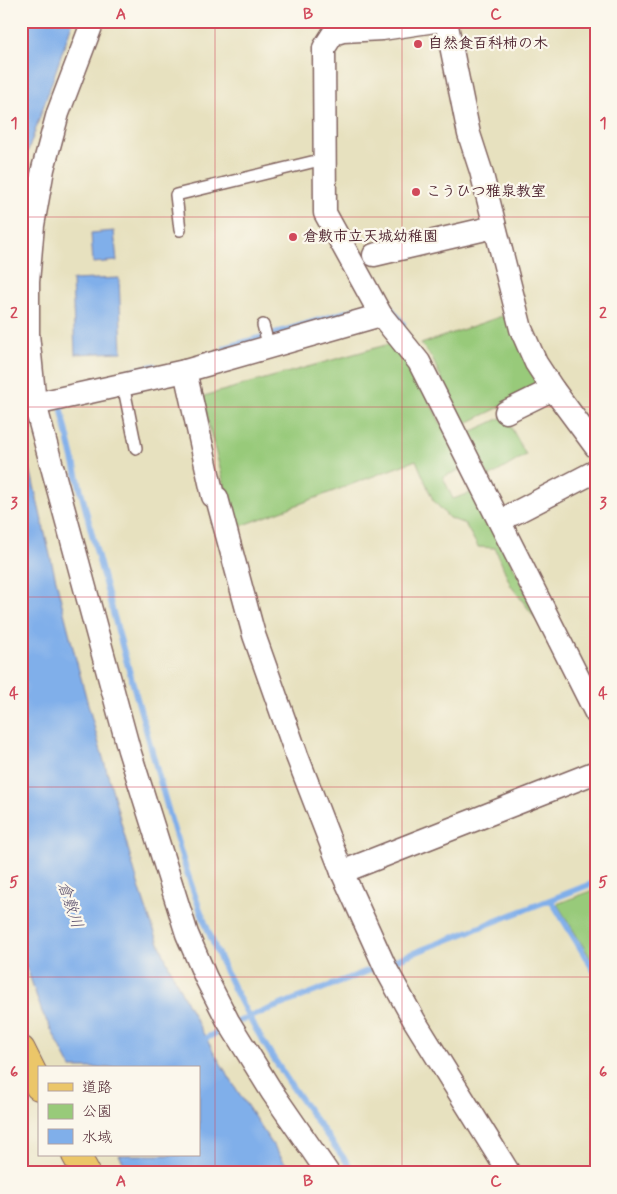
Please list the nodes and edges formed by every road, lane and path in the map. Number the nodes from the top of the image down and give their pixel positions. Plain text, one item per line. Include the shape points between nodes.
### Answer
1 (93, 21) edge
2 (435, 21) edge
3 (446, 21) edge
4 (324, 158) junction
5 (494, 227) junction
6 (180, 230) dead end
7 (374, 255) dead end
8 (381, 315) junction
9 (185, 371) junction
10 (123, 384) junction
11 (553, 389) junction
12 (51, 400) junction
13 (506, 412) dead end
14 (596, 447) edge
15 (136, 448) dead end
16 (596, 471) edge
17 (514, 514) dead end
18 (596, 714) edge
19 (596, 772) edge
20 (348, 870) junction
21 (21, 1050) edge
22 (38, 1084) edge
23 (77, 1156) edge
24 (86, 1173) edge
25 (328, 1173) edge
26 (509, 1173) edge

1 - 12 street via 58,113 33,225 28,334
2 - 4 street via 343,31 327,41 324,48
3 - 5 street via 469,134
4 - 6 lane via 176,195
4 - 8 street via 325,213
5 - 7 street
5 - 11 street via 521,329 536,363
8 - 9 street via 266,335
8 - 18 street via 418,362
9 - 10 street
9 - 20 street via 213,496 217,498 254,636 297,756
10 - 12 street
10 - 15 lane
11 - 13 street
11 - 14 street
12 - 25 street via 129,750 187,934 228,1020 272,1092
16 - 17 street
19 - 20 street
20 - 26 street via 384,964 419,1029
21 - 22 main road
23 - 24 main road

